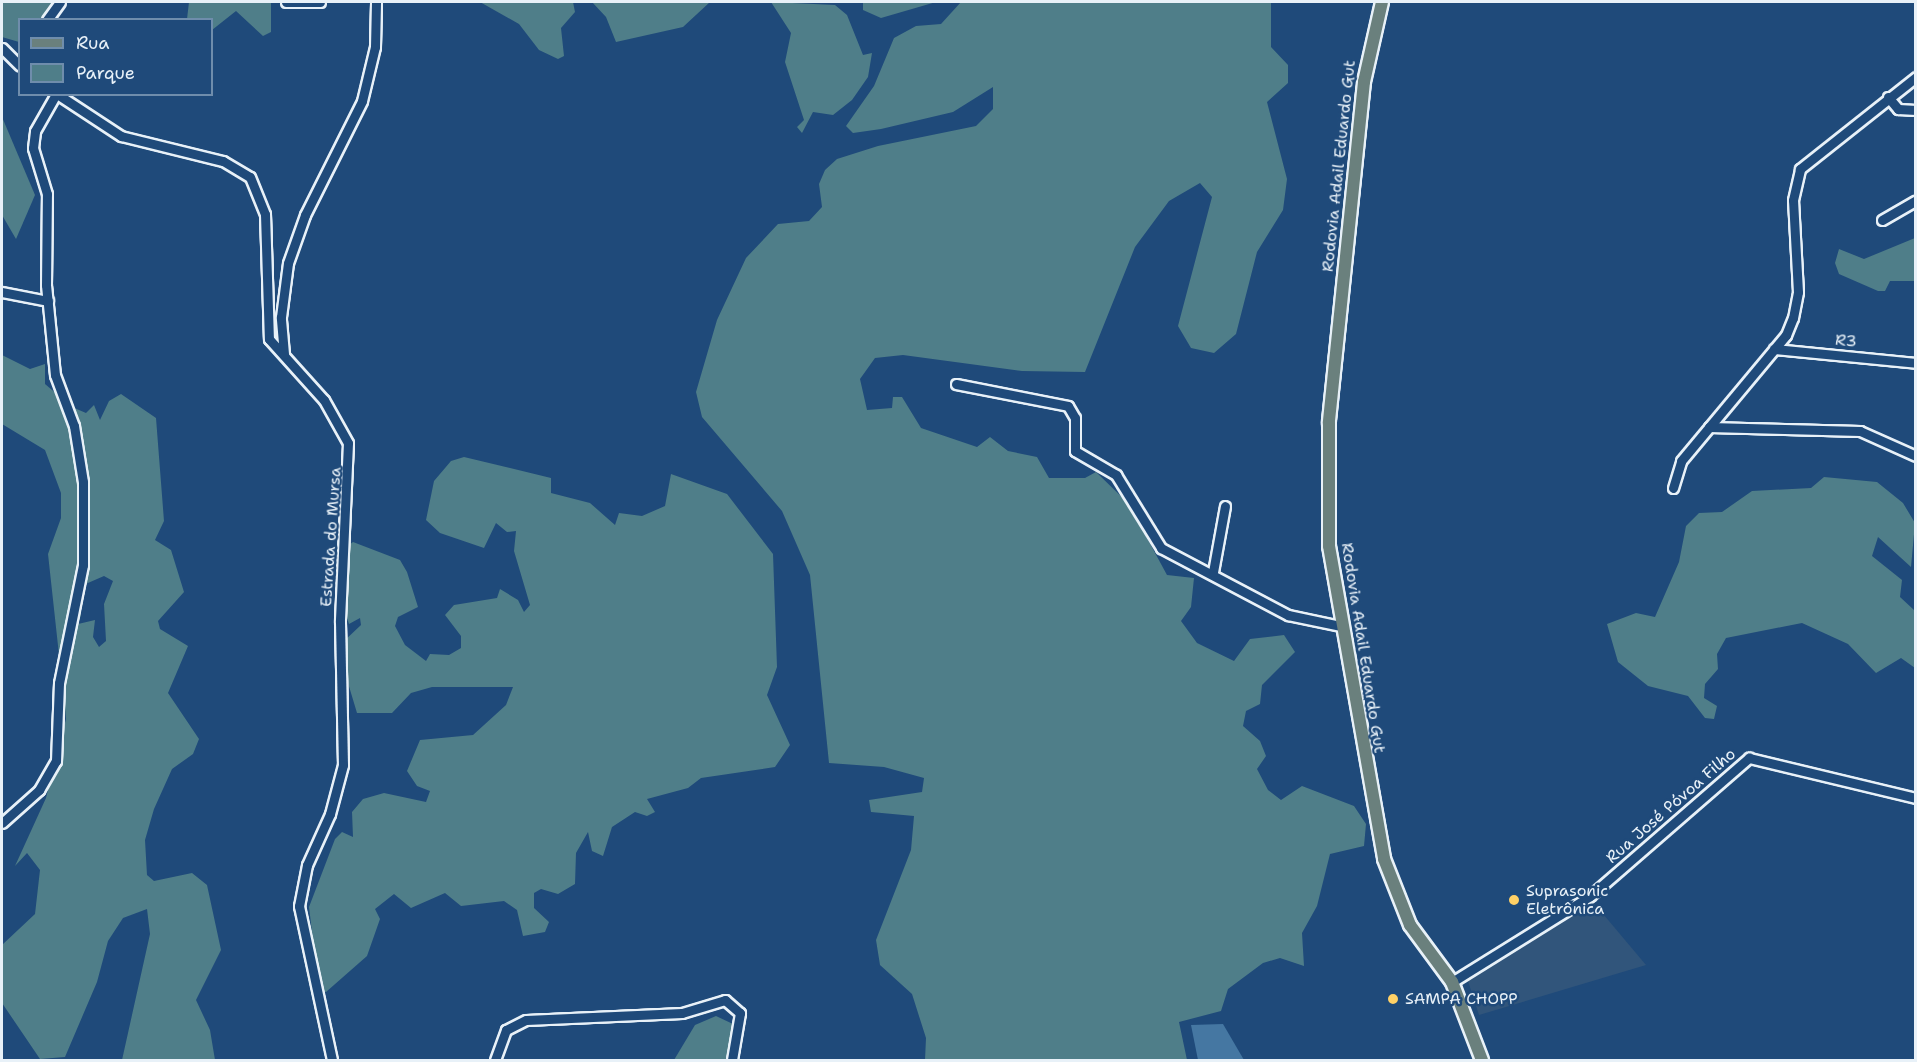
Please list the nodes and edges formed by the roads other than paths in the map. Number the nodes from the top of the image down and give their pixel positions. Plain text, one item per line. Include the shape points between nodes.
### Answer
1 (60, 2) edge
2 (286, 2) edge
3 (320, 2) edge
4 (376, 2) edge
5 (1382, 2) edge
6 (48, 18) edge
7 (2, 48) edge
8 (18, 62) edge
9 (1916, 77) edge
10 (55, 96) edge
11 (59, 96) edge
12 (1888, 97) junction
13 (1916, 110) edge
14 (1916, 200) edge
15 (1882, 220) dead end
16 (2, 292) edge
17 (48, 301) junction
18 (1774, 349) junction
19 (284, 354) junction
20 (1916, 363) edge
21 (956, 384) dead end
22 (1709, 427) junction
23 (1916, 456) edge
24 (1672, 488) dead end
25 (1225, 506) dead end
26 (1214, 572) junction
27 (1340, 626) junction
28 (1916, 798) edge
29 (2, 823) edge
30 (1452, 982) junction
31 (332, 1060) edge
32 (495, 1060) edge
33 (732, 1060) edge
34 (1482, 1060) edge

1 - 6 street
2 - 3 street
4 - 19 street via 375,47 362,100 305,215 288,263 281,316
5 - 27 main road, Rodovia Adail Eduardo Gut via 1364,82 1329,423 1329,546
7 - 8 street
9 - 12 street
10 - 17 street via 35,130 33,148 47,194
11 - 19 street, Estrada do Mursa via 121,136 223,161 250,177 266,214 266,332
12 - 13 street via 1898,109
12 - 18 street via 1800,169 1792,230 1797,306
14 - 15 street
16 - 17 street
17 - 29 street via 55,375 74,426 83,482 82,574 59,683 56,761 39,790
18 - 20 street, R3
18 - 22 street
19 - 31 street, Estrada do Mursa via 338,419 351,463 340,622 343,765 330,814 307,865 299,906
21 - 26 street via 1068,405 1075,418 1075,451 1116,475 1161,548
22 - 23 street via 1860,431
22 - 24 street via 1681,461
25 - 26 street
26 - 27 street via 1288,615
27 - 30 main road, Rodovia Adail Eduardo Gut via 1384,859 1410,925
28 - 30 street, Rua José Póvoa Filho via 1761,758 1741,764 1574,908
30 - 34 main road, Rodovia Adail Eduardo Gut
32 - 33 street via 506,1030 526,1020 682,1013 725,1000 740,1013

